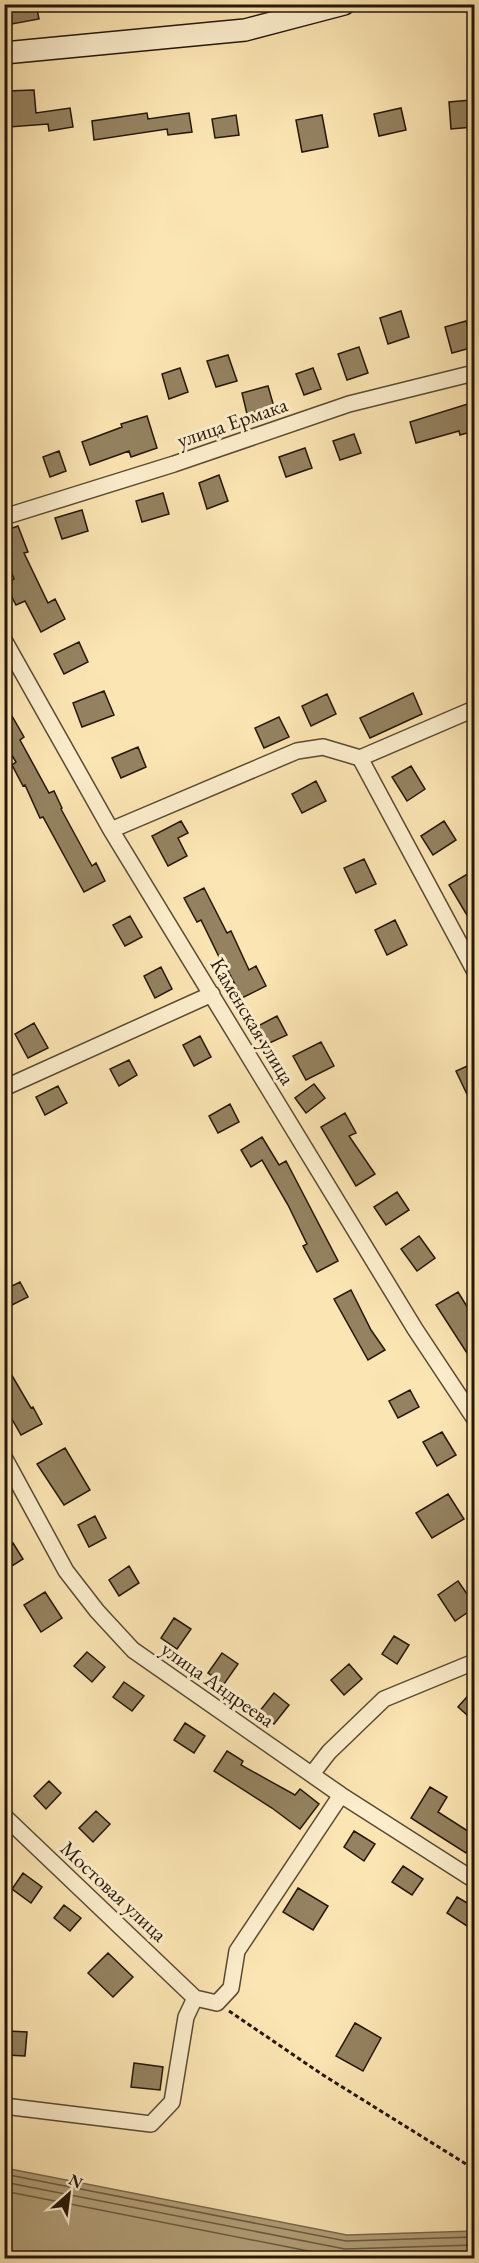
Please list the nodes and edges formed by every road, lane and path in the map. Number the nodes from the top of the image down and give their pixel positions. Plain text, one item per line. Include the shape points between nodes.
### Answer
1 (344, 4) edge
2 (4, 53) edge
3 (474, 373) edge
4 (4, 517) edge
5 (4, 640) edge
6 (474, 709) edge
7 (360, 758) junction
8 (111, 830) junction
9 (474, 970) edge
10 (212, 994) junction
11 (4, 1088) edge
12 (474, 1418) edge
13 (4, 1457) edge
14 (474, 1662) edge
15 (312, 1774) junction
16 (341, 1795) junction
17 (4, 1815) edge
18 (474, 1880) edge
19 (195, 1998) junction
20 (217, 2003) junction
21 (4, 2106) edge
22 (474, 2169) edge

1 - 2 main road via 245,30
3 - 4 street, улица Ермака via 349,404
5 - 8 street, Каменская улица
6 - 7 street
7 - 8 street via 323,747 297,751
7 - 9 street
8 - 10 street, Каменская улица
10 - 11 street
10 - 12 street, Каменская улица via 415,1329
13 - 15 street, улица Андреева via 66,1571 134,1650
14 - 15 street via 384,1699
15 - 16 street, улица Андреева
16 - 18 street, улица Андреева
16 - 20 street via 237,1951 231,1988
17 - 19 street, Мостовая улица
19 - 20 street
19 - 21 street via 186,2017 172,2102 151,2124
20 - 22 path

